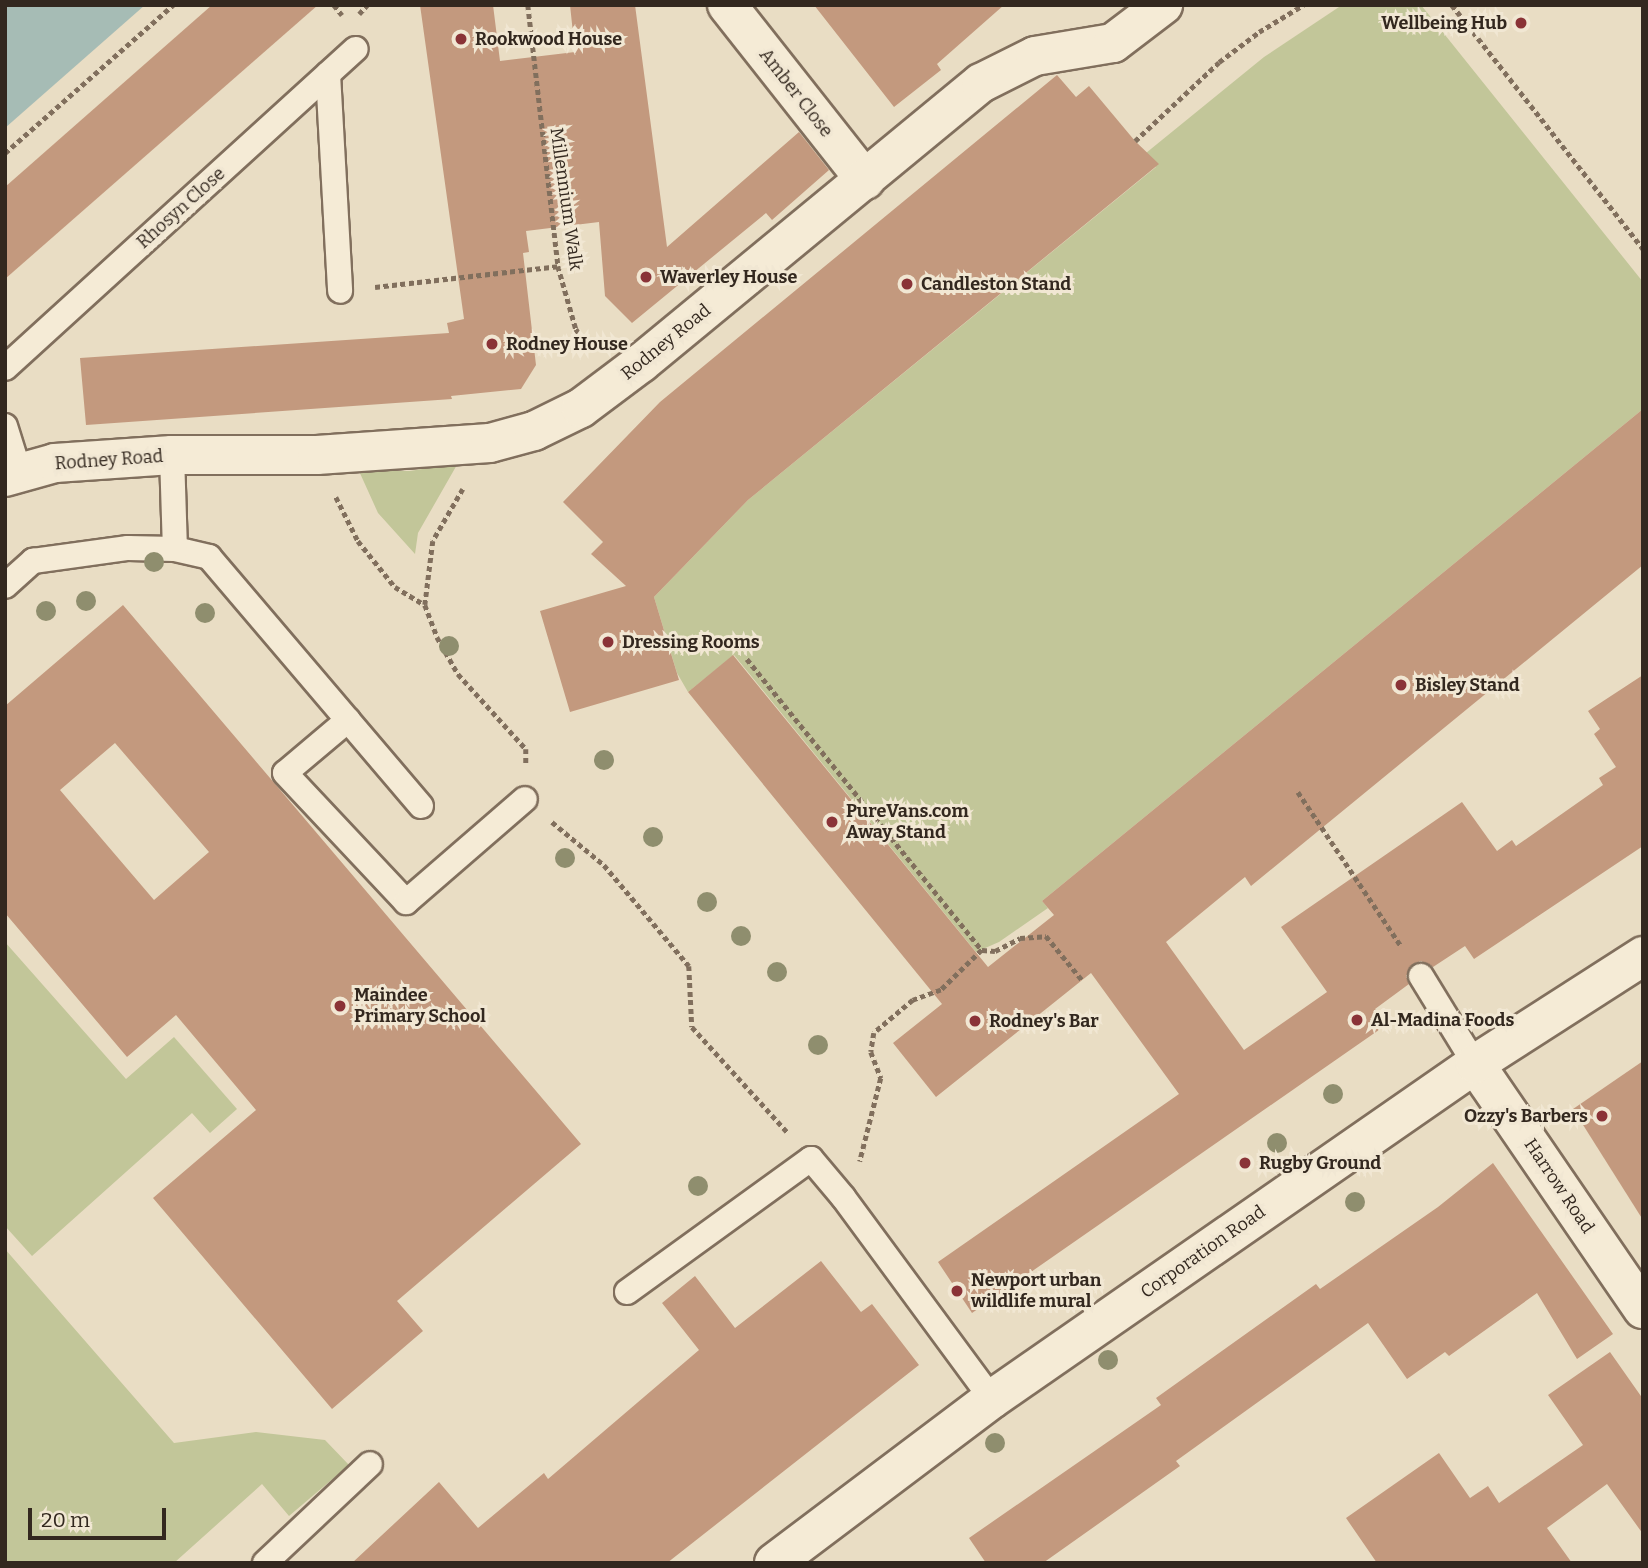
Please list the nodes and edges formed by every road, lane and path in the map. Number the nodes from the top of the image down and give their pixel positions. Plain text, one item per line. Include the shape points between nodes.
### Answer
1 (173, 5) edge
2 (528, 5) edge
3 (727, 5) edge
4 (1163, 5) edge
5 (1303, 5) edge
6 (1452, 5) edge
7 (356, 49) dead end
8 (328, 74) junction
9 (1135, 141) dead end
10 (5, 153) edge
11 (865, 180) junction
12 (1643, 249) edge
13 (558, 266) junction
14 (340, 291) joint
15 (5, 368) edge
16 (614, 384) junction
17 (5, 426) edge
18 (490, 443) junction
19 (172, 455) junction
20 (317, 455) junction
21 (12, 474) edge
22 (175, 549) junction
23 (5, 586) edge
24 (425, 605) junction
25 (747, 659) dead end
26 (348, 720) junction
27 (1298, 792) dead end
28 (525, 799) junction
29 (421, 806) dead end
30 (982, 950) junction
31 (1643, 956) edge
32 (1420, 976) joint
33 (1083, 981) dead end
34 (1475, 1064) junction
35 (811, 1159) junction
36 (843, 1197) junction
37 (626, 1292) dead end
38 (1643, 1309) edge
39 (992, 1399) junction
40 (370, 1464) dead end
41 (265, 1563) edge
42 (774, 1563) edge

1 - 10 path
2 - 13 path, Millennium Walk
3 - 11 street, Amber Close
4 - 11 street, Rodney Road via 1113,43 1035,55 981,83
5 - 9 path via 1219,62
6 - 12 path
7 - 8 lane, Rhosyn Close
8 - 14 lane
8 - 15 lane, Rhosyn Close
11 - 16 street, Rodney Road
13 - 14 path
13 - 16 path, Millennium Walk via 576,329
16 - 18 street, Rodney Road via 581,408 534,431
17 - 21 lane
18 - 20 street, Rodney Road
18 - 24 path via 433,541
19 - 20 street, Rodney Road
19 - 21 street, Rodney Road via 54,463
19 - 22 lane
20 - 24 path via 358,541 395,587
22 - 23 lane via 128,548 33,561
22 - 26 lane via 209,557
24 - 28 path via 458,674 526,749
25 - 30 path
26 - 28 lane via 285,773 406,902
26 - 29 lane
27 - 32 path
28 - 35 path via 604,864 690,966 692,1027
30 - 33 path via 995,951 1020,938 1046,936
30 - 36 path via 941,990 913,1000 874,1033 871,1052 881,1077 862,1156
31 - 34 street, Corporation Road
32 - 34 lane
34 - 38 street, Harrow Road
34 - 39 street, Corporation Road
35 - 36 lane
35 - 37 lane
36 - 39 lane
39 - 42 street, Corporation Road
40 - 41 lane

